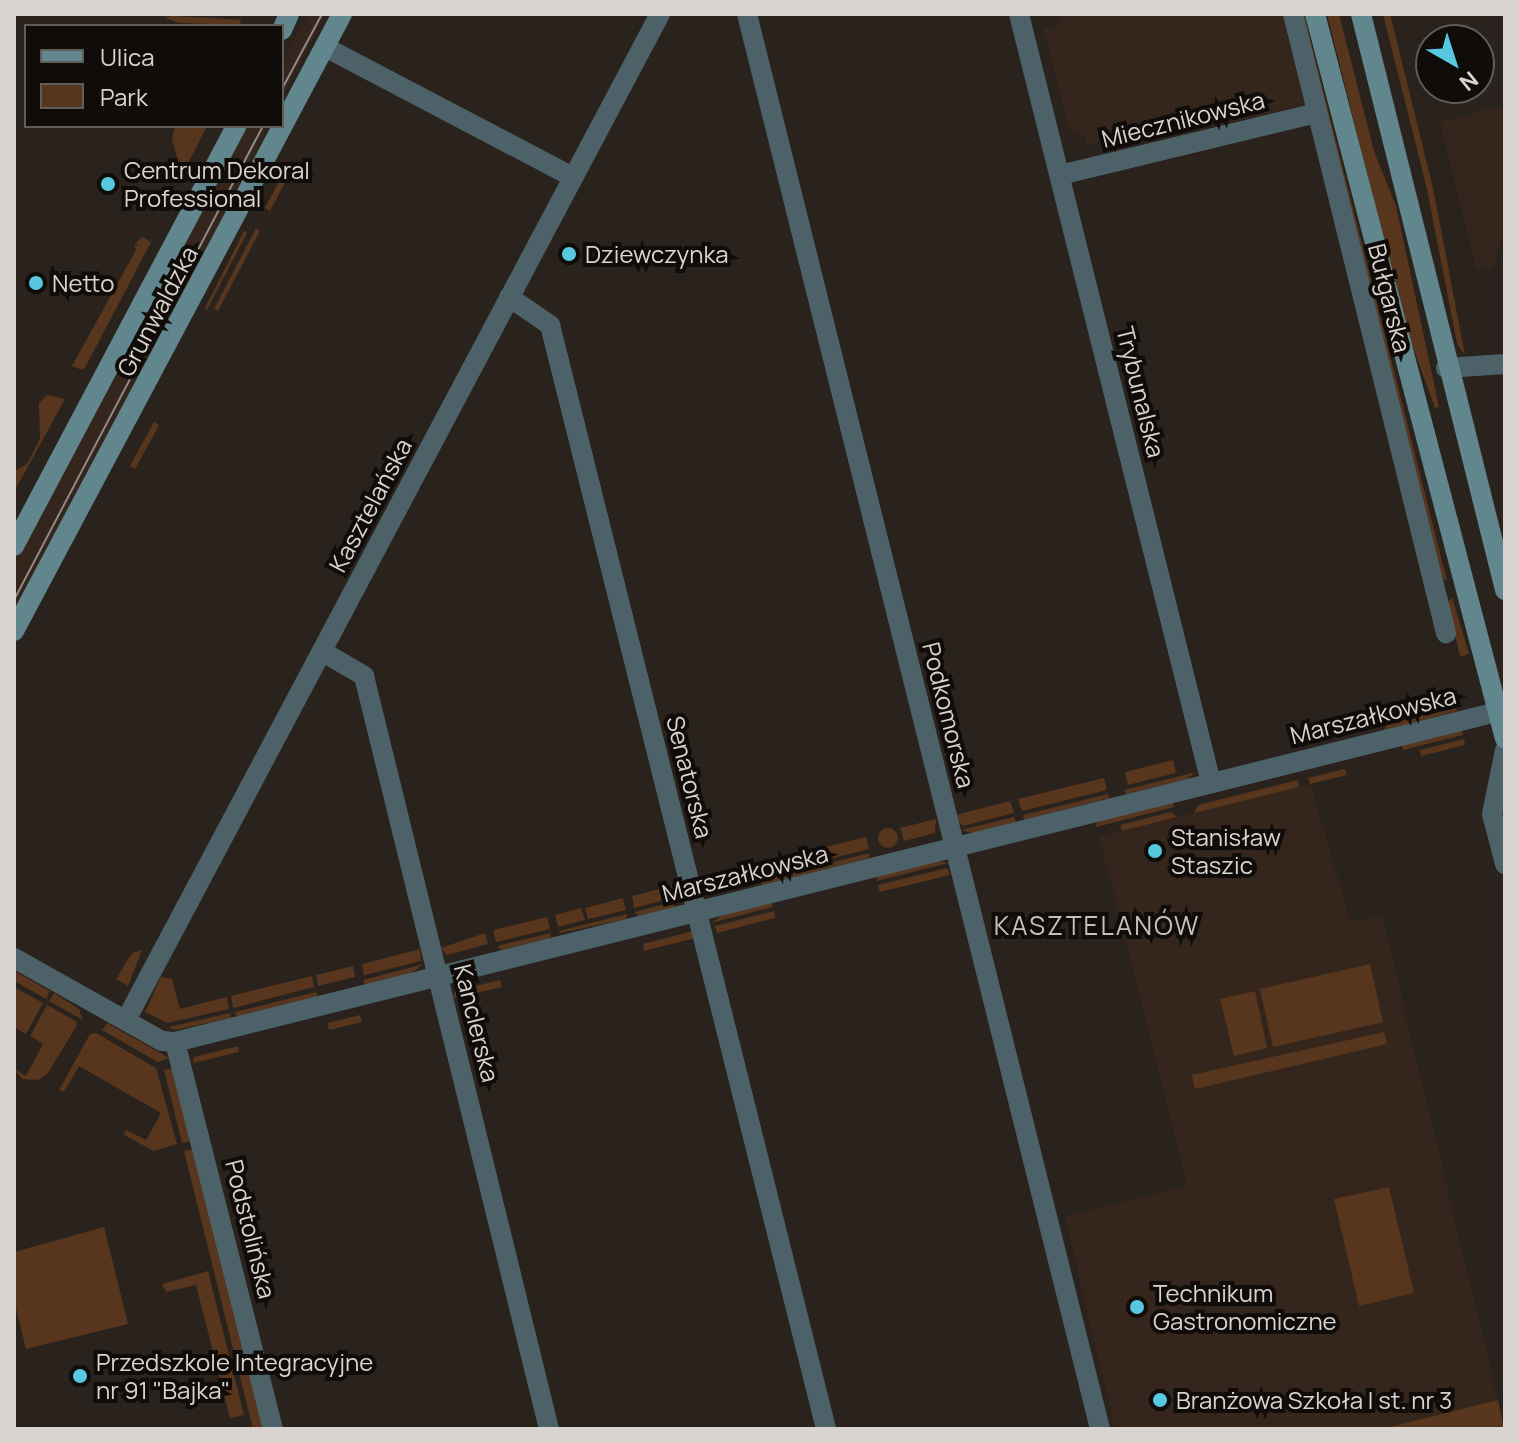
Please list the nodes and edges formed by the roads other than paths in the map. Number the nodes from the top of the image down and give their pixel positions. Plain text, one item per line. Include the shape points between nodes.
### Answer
1 (342, 14) edge
2 (660, 14) edge
3 (747, 14) edge
4 (1019, 14) edge
5 (1293, 14) edge
6 (1315, 14) edge
7 (1361, 14) edge
8 (325, 47) junction
9 (1317, 113) junction
10 (284, 124) edge
11 (235, 128) edge
12 (282, 128) edge
13 (1060, 175) junction
14 (573, 177) junction
15 (509, 297) junction
16 (1505, 364) edge
17 (1446, 368) junction
18 (14, 546) edge
19 (1462, 587) junction
20 (1505, 590) edge
21 (1437, 594) junction
22 (14, 631) edge
23 (1446, 633) dead end
24 (323, 652) junction
25 (1501, 710) edge
26 (1505, 739) edge
27 (1505, 750) edge
28 (1211, 783) junction
29 (954, 847) junction
30 (1505, 864) edge
31 (697, 912) junction
32 (14, 958) edge
33 (438, 975) junction
34 (126, 1020) junction
35 (175, 1042) junction
36 (273, 1429) edge
37 (549, 1429) edge
38 (826, 1429) edge
39 (1100, 1429) edge

1 - 8 street, Grunwaldzka
2 - 14 street, Kasztelańska
3 - 29 street, Podkomorska
4 - 13 street, Trybunalska
5 - 9 street, Bułgarska
6 - 19 street, Bułgarska
7 - 17 street, Bułgarska via 1422,247
8 - 10 street, Grunwaldzka
8 - 14 street
9 - 13 street, Miecznikowska
9 - 21 street, Bułgarska
11 - 18 street, Grunwaldzka
12 - 22 street, Grunwaldzka
13 - 28 street, Trybunalska
14 - 15 street, Kasztelańska
15 - 24 street, Kasztelańska
15 - 31 street, Senatorska via 550,325
16 - 17 street
17 - 20 street, Bułgarska
19 - 21 street
19 - 25 street, Bułgarska
21 - 23 street, Bułgarska
24 - 33 street, Kanclerska via 364,676
24 - 34 street, Kasztelańska
25 - 26 street, Bułgarska
25 - 28 street, Marszałkowska
27 - 30 street via 1492,814
28 - 29 street, Marszałkowska
29 - 31 street, Marszałkowska
29 - 39 street, Podkomorska
31 - 33 street, Marszałkowska
31 - 38 street, Senatorska
32 - 34 street
33 - 35 street, Marszałkowska
33 - 37 street, Kanclerska
34 - 35 street via 162,1041
35 - 36 street, Podstolińska

